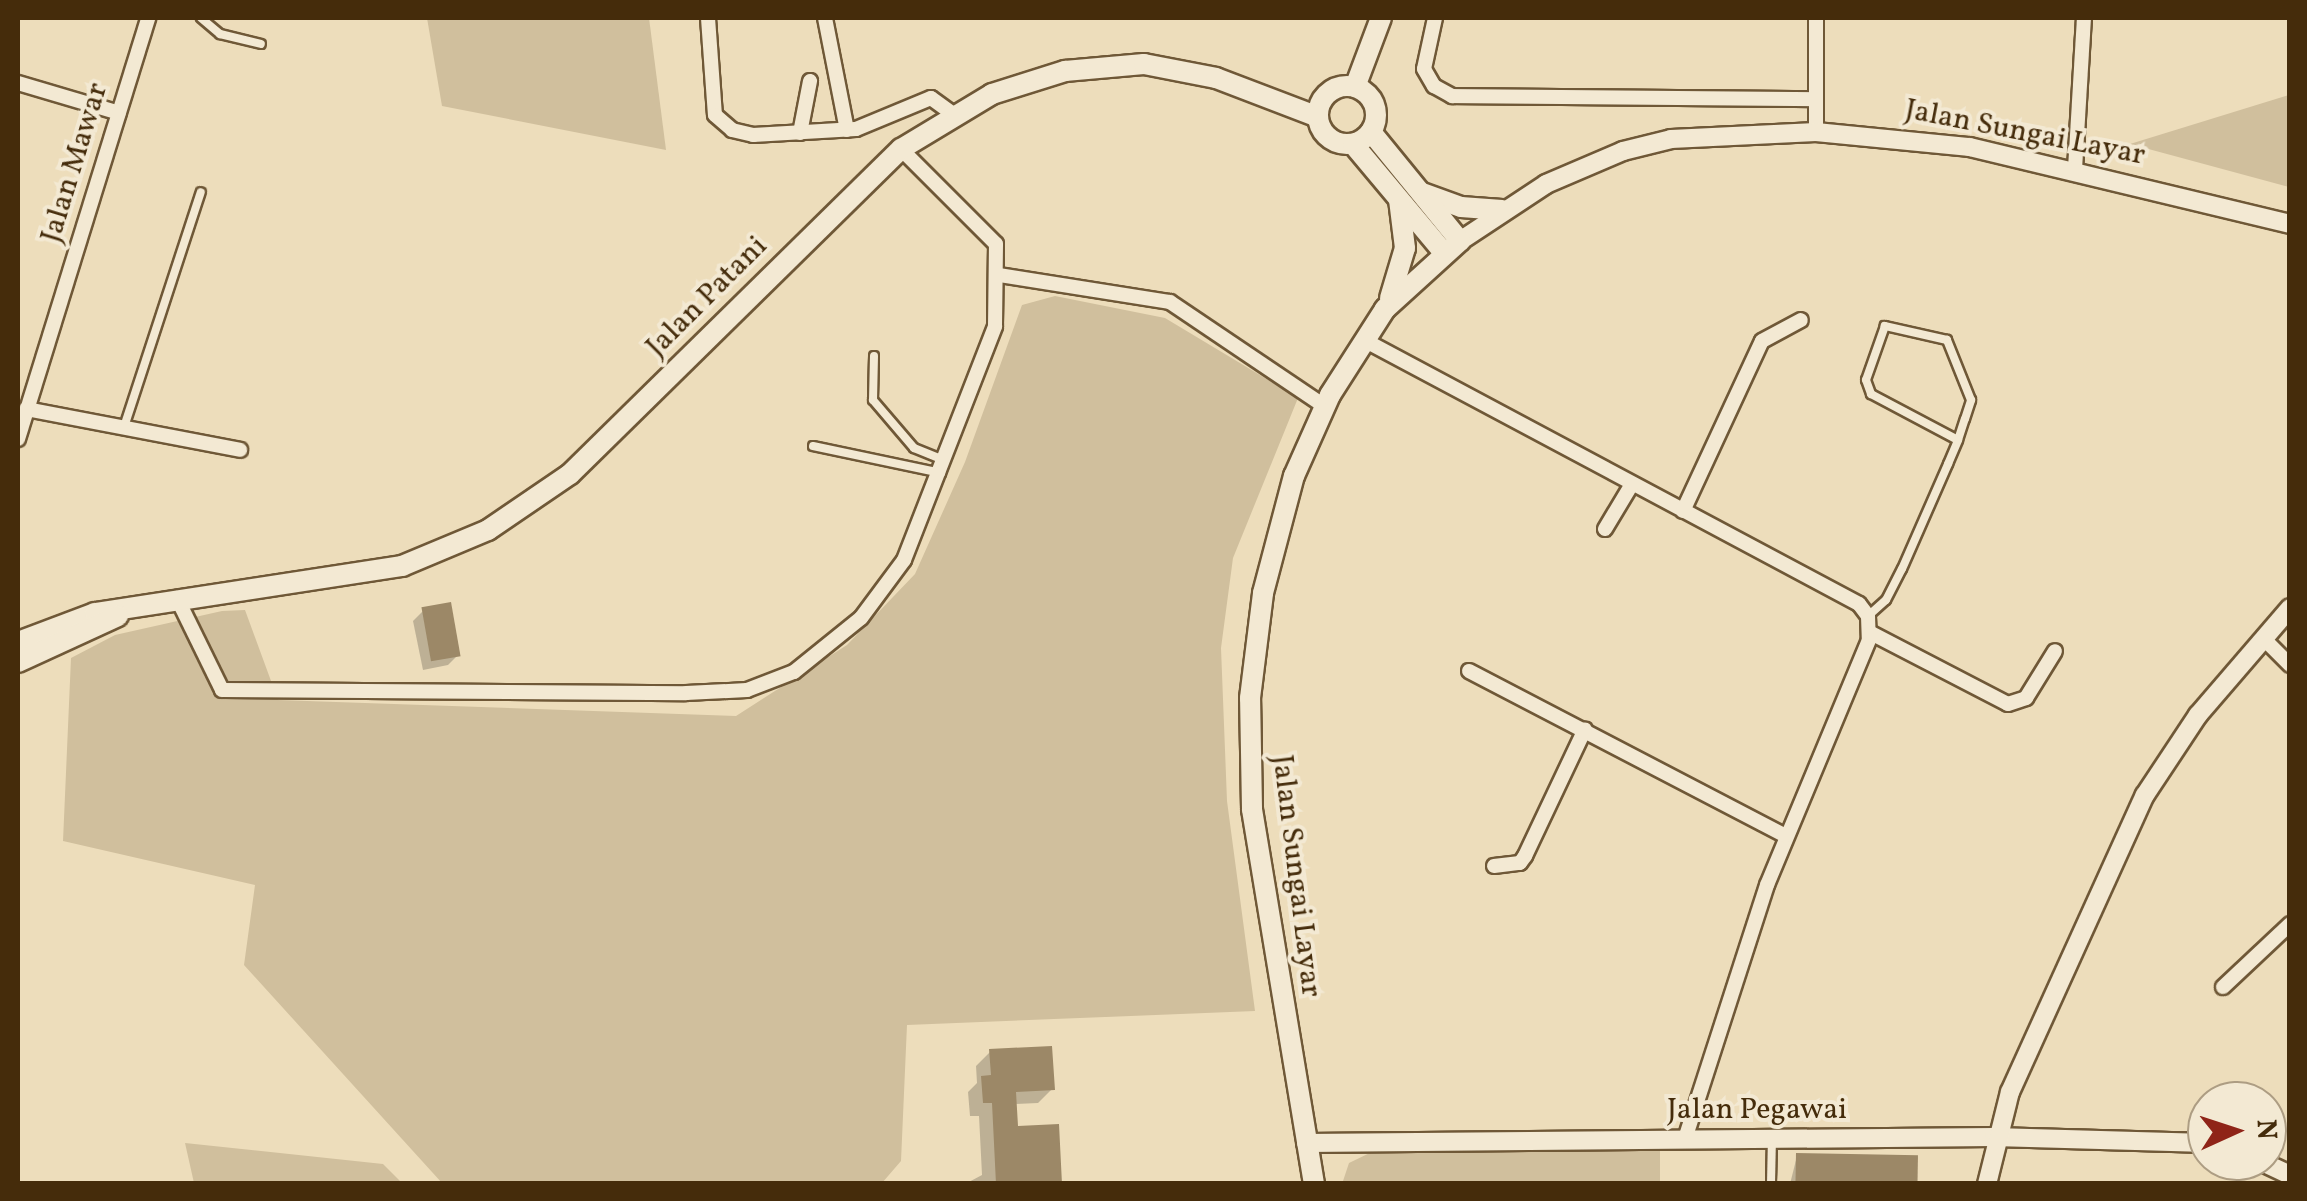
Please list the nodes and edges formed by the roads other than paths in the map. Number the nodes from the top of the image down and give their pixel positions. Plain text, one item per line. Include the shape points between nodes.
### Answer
1 (148, 18) edge
2 (201, 18) edge
3 (708, 18) edge
4 (825, 18) edge
5 (1381, 18) edge
6 (1434, 18) edge
7 (1816, 18) edge
8 (2084, 18) edge
9 (261, 44) dead end
10 (810, 81) dead end
11 (18, 83) edge
12 (1356, 87) junction
13 (1816, 99) junction
14 (120, 113) junction
15 (952, 113) junction
16 (1318, 117) junction
17 (847, 130) junction
18 (800, 132) junction
19 (1371, 132) junction
20 (1816, 132) junction
21 (1353, 144) junction
22 (901, 150) junction
23 (2075, 169) junction
24 (200, 192) dead end
25 (1420, 192) junction
26 (1399, 200) junction
27 (1502, 210) junction
28 (2290, 224) edge
29 (1452, 247) junction
30 (999, 275) junction
31 (1385, 310) junction
32 (1801, 320) dead end
33 (1364, 340) junction
34 (874, 356) dead end
35 (1324, 406) junction
36 (26, 408) junction
37 (124, 427) junction
38 (18, 439) edge
39 (1958, 440) junction
40 (813, 446) dead end
41 (240, 450) dead end
42 (944, 467) junction
43 (1632, 484) junction
44 (1683, 511) junction
45 (1605, 529) dead end
46 (177, 598) junction
47 (2290, 608) edge
48 (1868, 616) junction
49 (1871, 632) junction
50 (2263, 638) junction
51 (2055, 651) dead end
52 (18, 656) edge
53 (2290, 665) edge
54 (1469, 672) dead end
55 (1585, 729) junction
56 (1786, 836) junction
57 (1494, 866) dead end
58 (2290, 924) edge
59 (2223, 987) dead end
60 (1994, 1137) junction
61 (1685, 1138) junction
62 (1772, 1138) junction
63 (2187, 1142) edge
64 (1306, 1143) junction
65 (1314, 1184) edge
66 (1771, 1184) edge
67 (1987, 1184) edge

1 - 14 street, Jalan Mawar
2 - 9 lane via 220,34
3 - 18 street via 712,100 722,123 753,135
4 - 17 street
5 - 12 main road
6 - 13 street via 1424,69 1434,86 1452,96
7 - 13 street
8 - 23 street
10 - 18 street
11 - 14 street
12 - 16 main road via 1332,90
12 - 19 main road via 1375,105
13 - 20 street
14 - 36 street, Jalan Mawar
15 - 16 main road, Jalan Patani via 1028,80 1122,64 1216,78
15 - 17 street via 931,98
15 - 22 main road, Jalan Patani
16 - 21 main road via 1327,136
17 - 18 street
19 - 21 main road
19 - 25 main road
20 - 23 street, Jalan Sungai Layar via 1930,140
20 - 27 street, Jalan Sungai Layar via 1671,138 1582,166
21 - 26 main road
22 - 30 street via 990,233
22 - 46 main road, Jalan Patani via 581,464 511,517 402,566 345,580
23 - 28 street, Jalan Sungai Layar
24 - 37 lane
25 - 27 main road via 1461,207
25 - 29 main road
26 - 29 main road
26 - 31 main road via 1405,248
27 - 29 street, Jalan Sungai Layar
29 - 31 main road, Jalan Sungai Layar
30 - 35 street via 1170,302
30 - 42 street via 991,346
31 - 33 main road, Jalan Sungai Layar
32 - 44 street via 1762,341
33 - 35 main road, Jalan Sungai Layar
33 - 43 street
34 - 42 lane via 873,400 914,448
35 - 64 main road, Jalan Sungai Layar via 1294,476 1266,573 1248,736 1257,844
36 - 37 street
36 - 38 street, Jalan Mawar
37 - 41 street
39 - 39 lane via 1871,394 1866,380 1885,326 1898,324 1952,346 1970,392
39 - 48 lane via 1894,585
40 - 42 lane
42 - 46 street via 909,551 861,618 794,672 747,690 222,690
43 - 44 street
43 - 45 street
44 - 48 street via 1859,604
46 - 52 main road, Jalan Patani via 133,608
47 - 50 street
48 - 49 street
49 - 51 street via 2008,704 2026,698
49 - 56 street
50 - 53 street
50 - 60 street via 2198,715 2145,795
54 - 55 street
55 - 56 street
55 - 57 street via 1520,864
56 - 61 street
58 - 59 street
60 - 62 street, Jalan Pegawai
60 - 63 street, Jalan Pegawai
60 - 67 street
61 - 62 street, Jalan Pegawai
61 - 64 street, Jalan Pegawai
62 - 66 lane
64 - 65 main road, Jalan Sungai Layar

